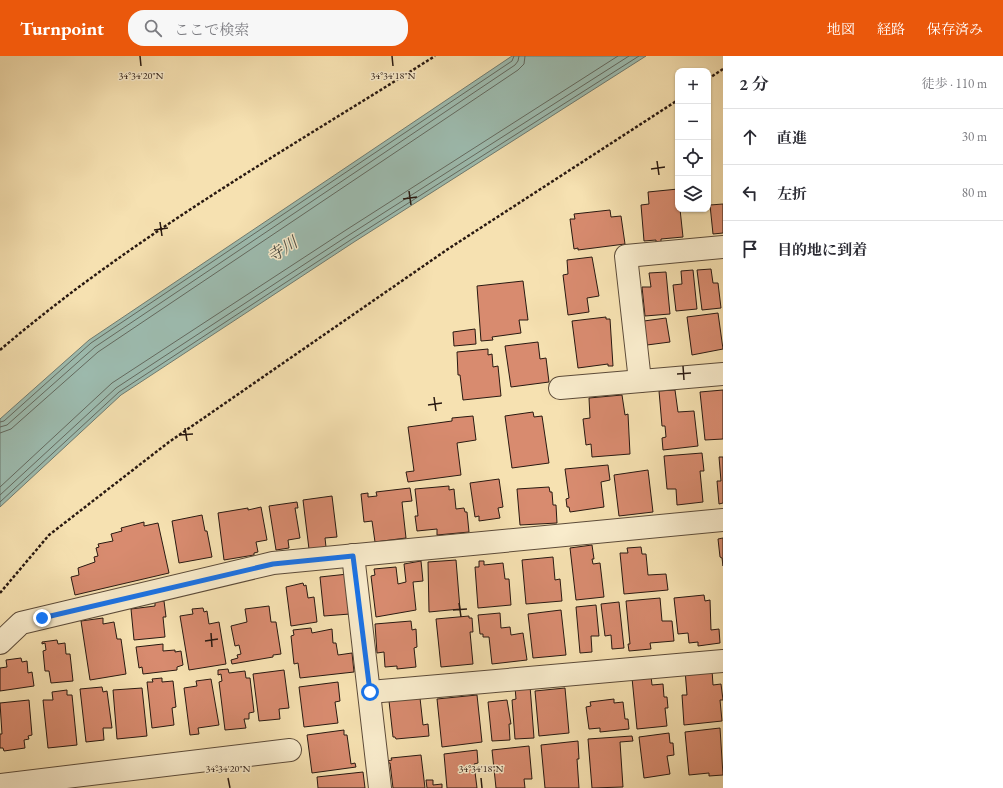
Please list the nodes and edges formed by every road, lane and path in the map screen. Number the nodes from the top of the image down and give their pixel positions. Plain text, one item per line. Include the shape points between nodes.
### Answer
1 (435, 56) edge
2 (723, 69) edge
3 (711, 77) edge
4 (675, 102) edge
5 (723, 247) edge
6 (0, 350) edge
7 (723, 374) edge
8 (640, 381) junction
9 (560, 388) dead end
10 (723, 520) edge
11 (353, 556) junction
12 (0, 593) edge
13 (0, 643) edge
14 (723, 661) edge
15 (370, 692) junction
16 (290, 750) dead end
17 (0, 785) edge
18 (380, 788) edge

1 - 6 path via 180,216 47,310
2 - 3 path
4 - 12 path via 448,249 169,442 49,535
5 - 8 street via 626,256
7 - 8 street
8 - 9 street
10 - 11 street
11 - 13 street via 273,564 20,623
11 - 15 street
14 - 15 street
15 - 18 street
16 - 17 street

